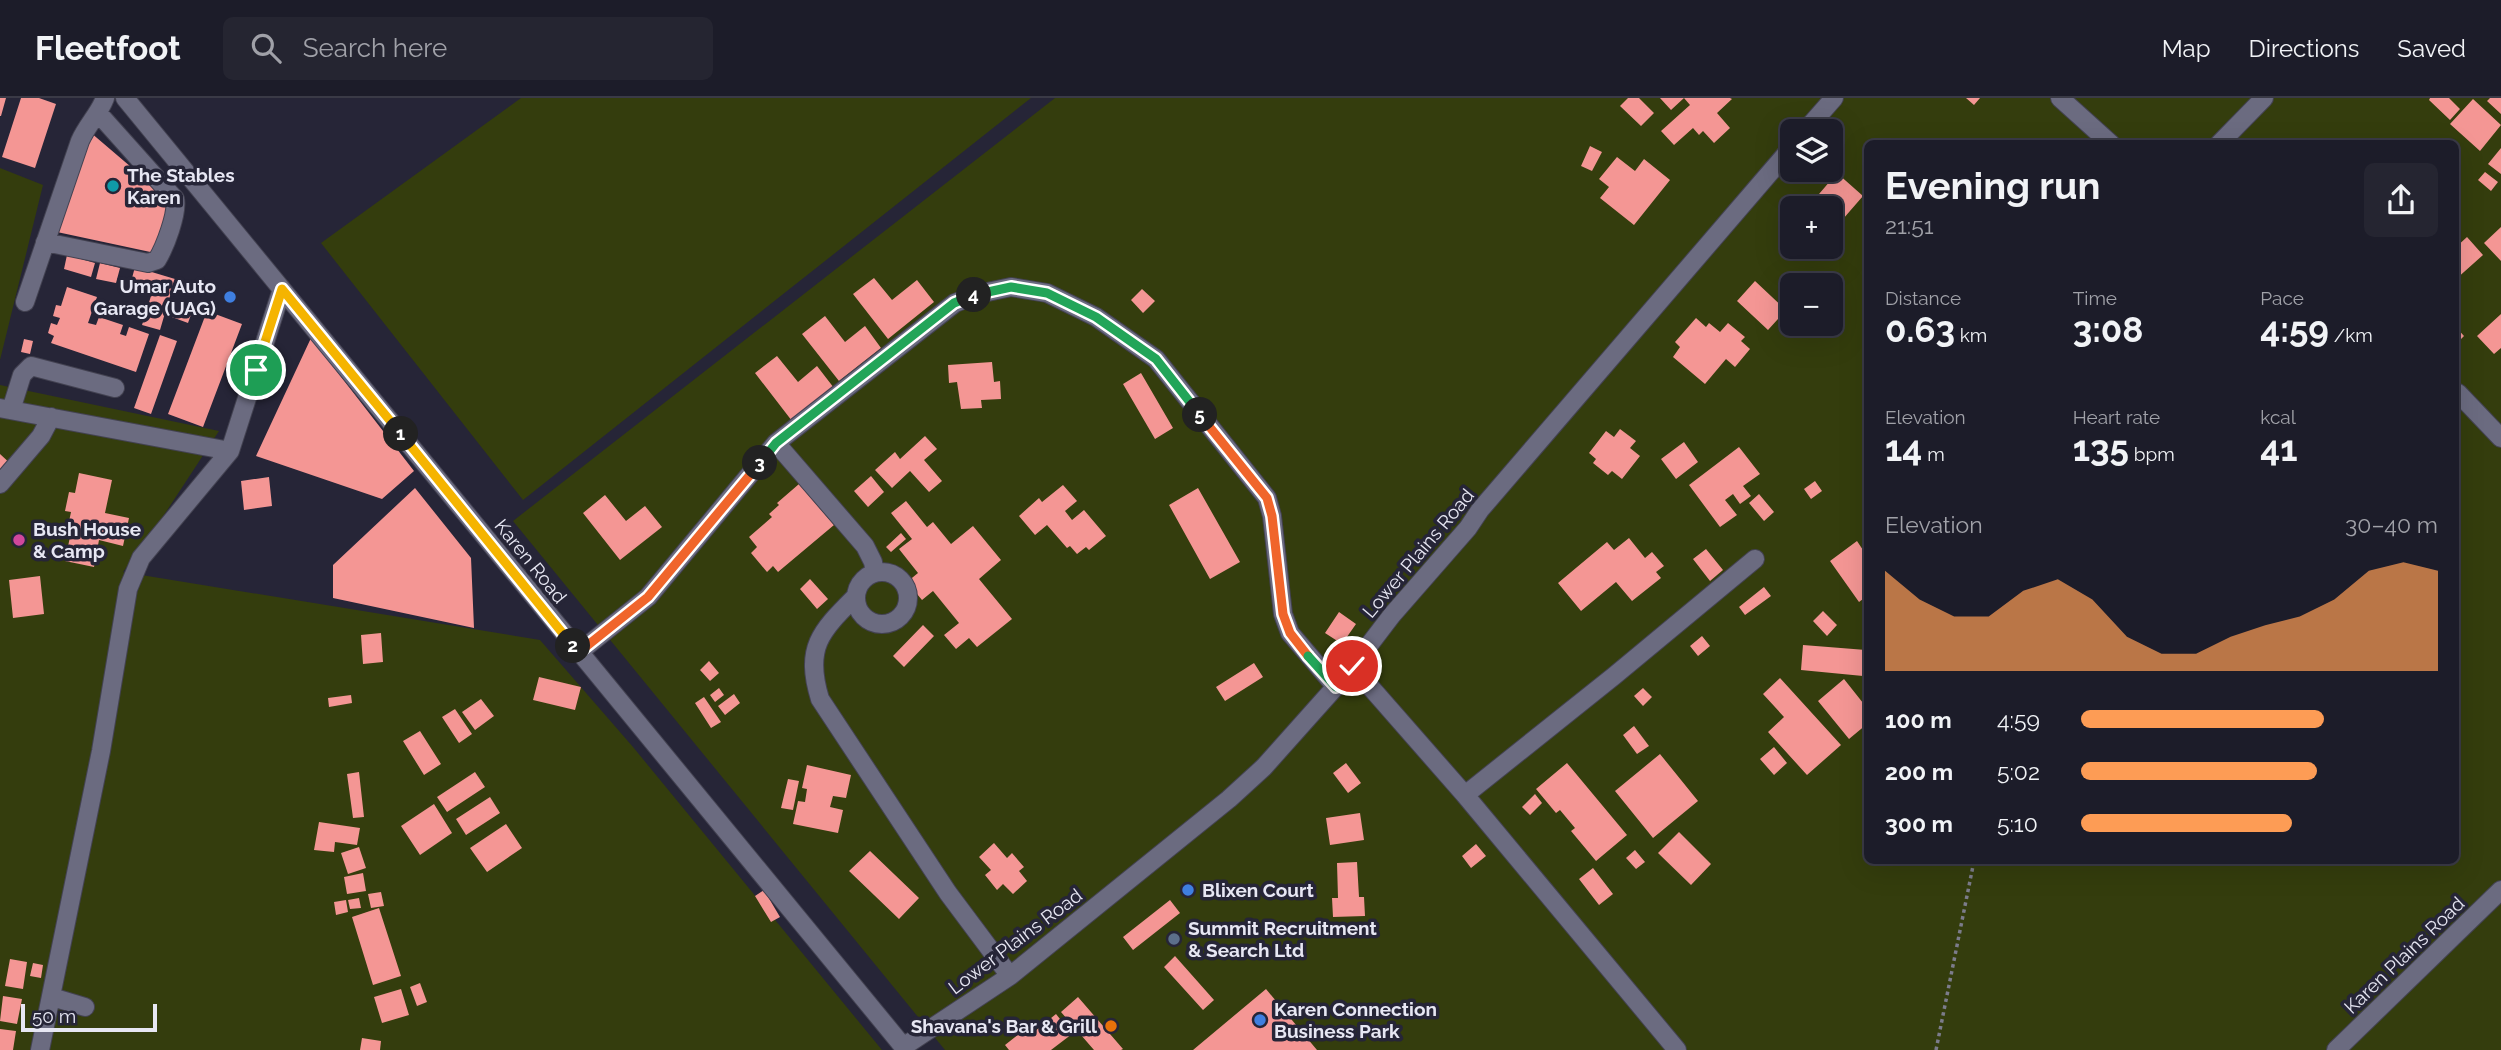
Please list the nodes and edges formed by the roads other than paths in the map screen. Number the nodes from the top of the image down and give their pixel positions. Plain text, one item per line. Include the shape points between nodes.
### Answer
1 (125, 98) edge
2 (1834, 98) edge
3 (2060, 98) edge
4 (2264, 98) edge
5 (102, 106) edge
6 (1816, 119) edge
7 (2107, 140) edge
8 (2223, 140) edge
9 (1780, 160) edge
10 (46, 242) junction
11 (282, 289) junction
12 (25, 302) dead end
13 (115, 388) dead end
14 (2459, 394) edge
15 (6, 409) edge
16 (51, 417) junction
17 (2501, 438) edge
18 (776, 443) junction
19 (230, 451) junction
20 (0, 484) edge
21 (1755, 559) dead end
22 (875, 573) junction
23 (856, 596) junction
24 (578, 653) junction
25 (1352, 666) junction
26 (1336, 687) junction
27 (1465, 795) junction
28 (2501, 890) edge
29 (1010, 976) junction
30 (52, 997) junction
31 (85, 1007) dead end
32 (2347, 1046) edge
33 (904, 1048) edge
34 (40, 1050) edge
35 (1677, 1050) edge

1 - 11 street, Karen Road
2 - 6 street
3 - 7 street
4 - 8 street
5 - 10 street via 80,141
5 - 10 street via 175,199 163,251 157,260 148,262
9 - 25 street, Lower Plains Road
10 - 12 street
11 - 19 street
11 - 24 street, Karen Road
13 - 15 street via 31,366
14 - 17 street
15 - 16 street
16 - 19 street
16 - 20 street via 41,436
18 - 22 street via 865,546
18 - 24 street via 648,597
18 - 26 street via 954,303 1011,287 1047,293 1096,317 1156,359 1267,498 1283,614 1290,633
19 - 30 street via 141,558 128,589
21 - 27 street
22 - 23 street via 861,583
22 - 23 street via 890,573 904,584 907,605 903,613 884,624 875,623 860,613
23 - 29 street via 825,626 814,651 820,699 948,892
24 - 33 street, Karen Road
25 - 26 street, Lower Plains Road
25 - 27 street
26 - 29 street, Lower Plains Road via 1280,751 1229,799
27 - 35 street
28 - 32 street, Karen Plains Road
29 - 33 street, Lower Plains Road
30 - 31 street
30 - 34 street

